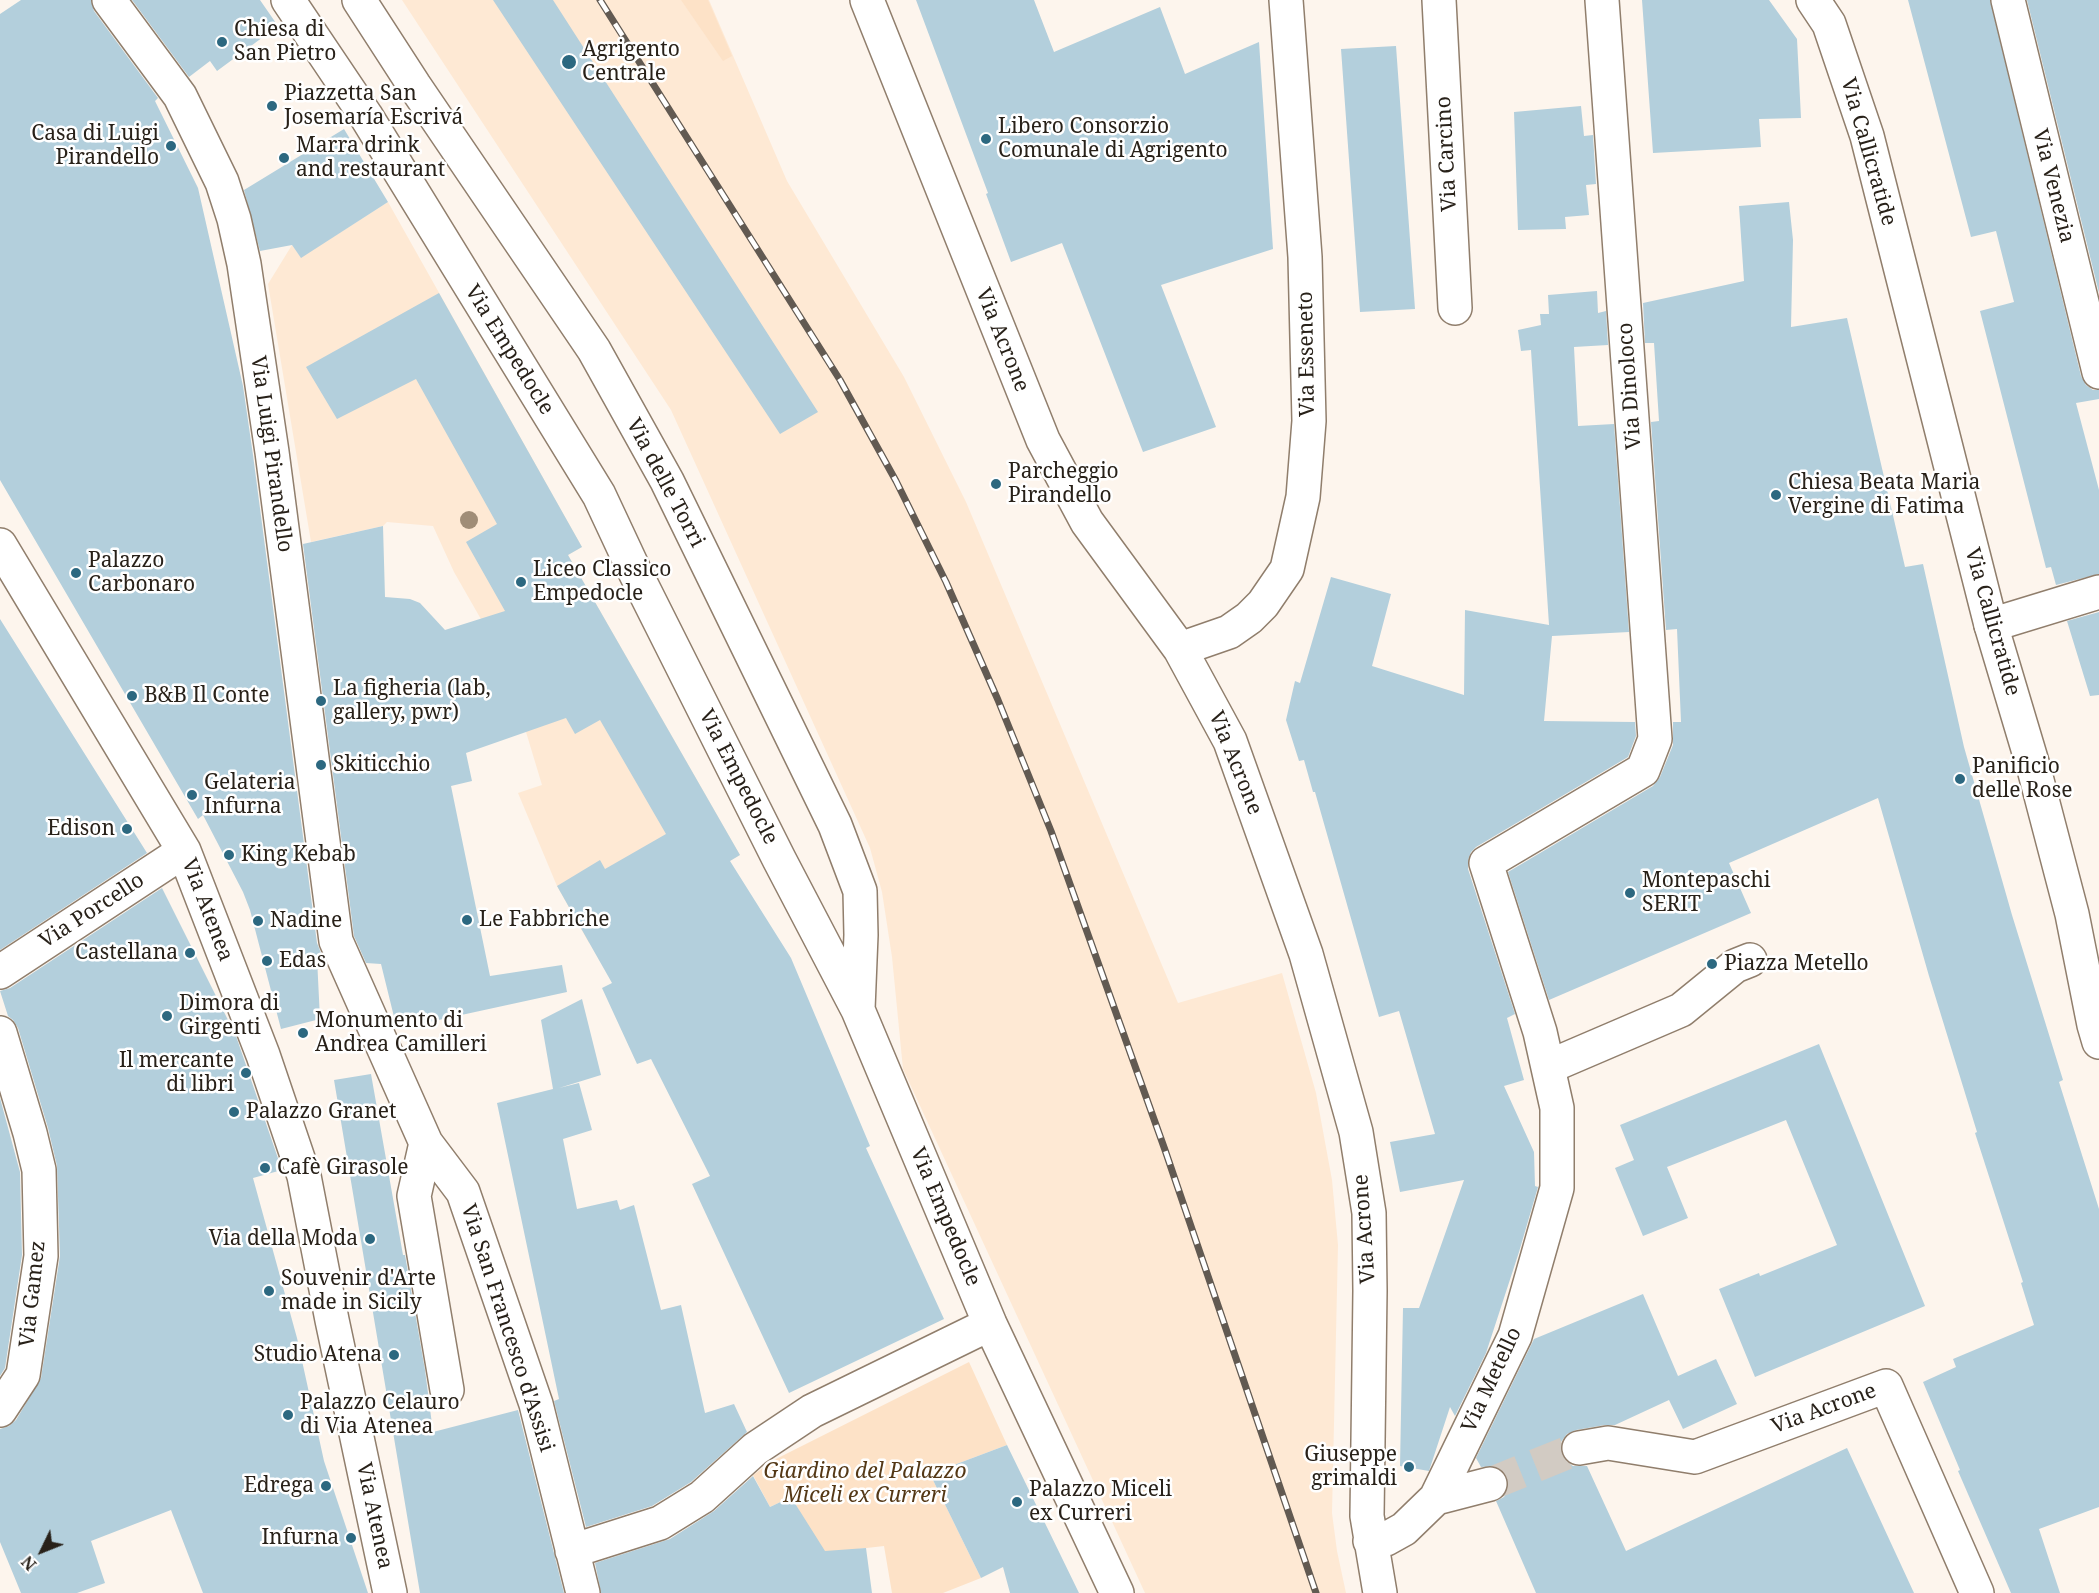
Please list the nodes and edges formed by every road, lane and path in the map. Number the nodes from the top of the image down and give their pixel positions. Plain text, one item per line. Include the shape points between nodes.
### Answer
1 (109, 0) edge
2 (288, 0) edge
3 (359, 0) edge
4 (867, 0) edge
5 (1286, 0) edge
6 (1439, 0) edge
7 (1602, 0) edge
8 (1813, 0) edge
9 (2008, 0) edge
10 (1455, 308) dead end
11 (2097, 356) edge
12 (0, 545) edge
13 (2099, 592) edge
14 (1990, 625) junction
15 (1180, 649) junction
16 (184, 851) junction
17 (336, 941) joint
18 (1750, 960) dead end
19 (0, 972) edge
20 (858, 1010) junction
21 (0, 1034) edge
22 (2099, 1042) edge
23 (1548, 1067) junction
24 (426, 1143) junction
25 (990, 1324) junction
26 (447, 1390) dead end
27 (0, 1410) edge
28 (1579, 1448) tunnel mouth
29 (1490, 1484) tunnel mouth
30 (1436, 1498) junction
31 (1370, 1541) junction
32 (572, 1551) junction
33 (390, 1593) edge
34 (583, 1593) edge
35 (1117, 1593) edge
36 (1380, 1593) edge
37 (1977, 1593) edge

1 - 17 street, Via Luigi Pirandello via 180,96 222,182 234,219 270,441
2 - 20 street, Via Empedocle via 366,116 599,495 773,849
3 - 20 street, Via delle Torri via 594,350 667,481 835,825 860,891
4 - 15 street, Via Acrone via 1043,440 1087,522
5 - 15 street, Via Esseneto via 1305,257 1309,421 1303,497 1287,569 1263,604 1229,632
6 - 10 street, Via Carcino
7 - 23 street, Via Dinoloco via 1655,739 1643,770 1486,863
8 - 14 street, Via Callicratide via 1829,24 1867,136
9 - 11 street, Via Venezia
12 - 16 street, Via Atenea
13 - 14 street
14 - 22 street, Via Callicratide via 2034,769 2072,914
15 - 31 street, Via Acrone via 1230,741 1306,954 1356,1132 1369,1213
16 - 19 street, Via Porcello
16 - 33 street, Via Atenea via 263,1055 304,1176
17 - 24 street, Via San Francesco d'Assisi
18 - 23 street via 1735,966 1681,1010
20 - 25 street, Via Empedocle
21 - 27 street, Via Gamez via 39,1170 41,1256 23,1375
23 - 30 street, Via Metello via 1557,1108 1557,1188 1515,1336
24 - 26 street via 414,1196
24 - 32 street, Via San Francesco d'Assisi via 463,1192 536,1404
25 - 32 street via 812,1412 755,1449 702,1497 660,1523
25 - 35 street, Via Empedocle
28 - 37 street, Via Acrone via 1608,1443 1695,1457 1886,1386
29 - 30 street
30 - 31 street, Via Metello via 1404,1529 1386,1539
31 - 36 street, Via Acrone
32 - 34 street, Via San Francesco d'Assisi

